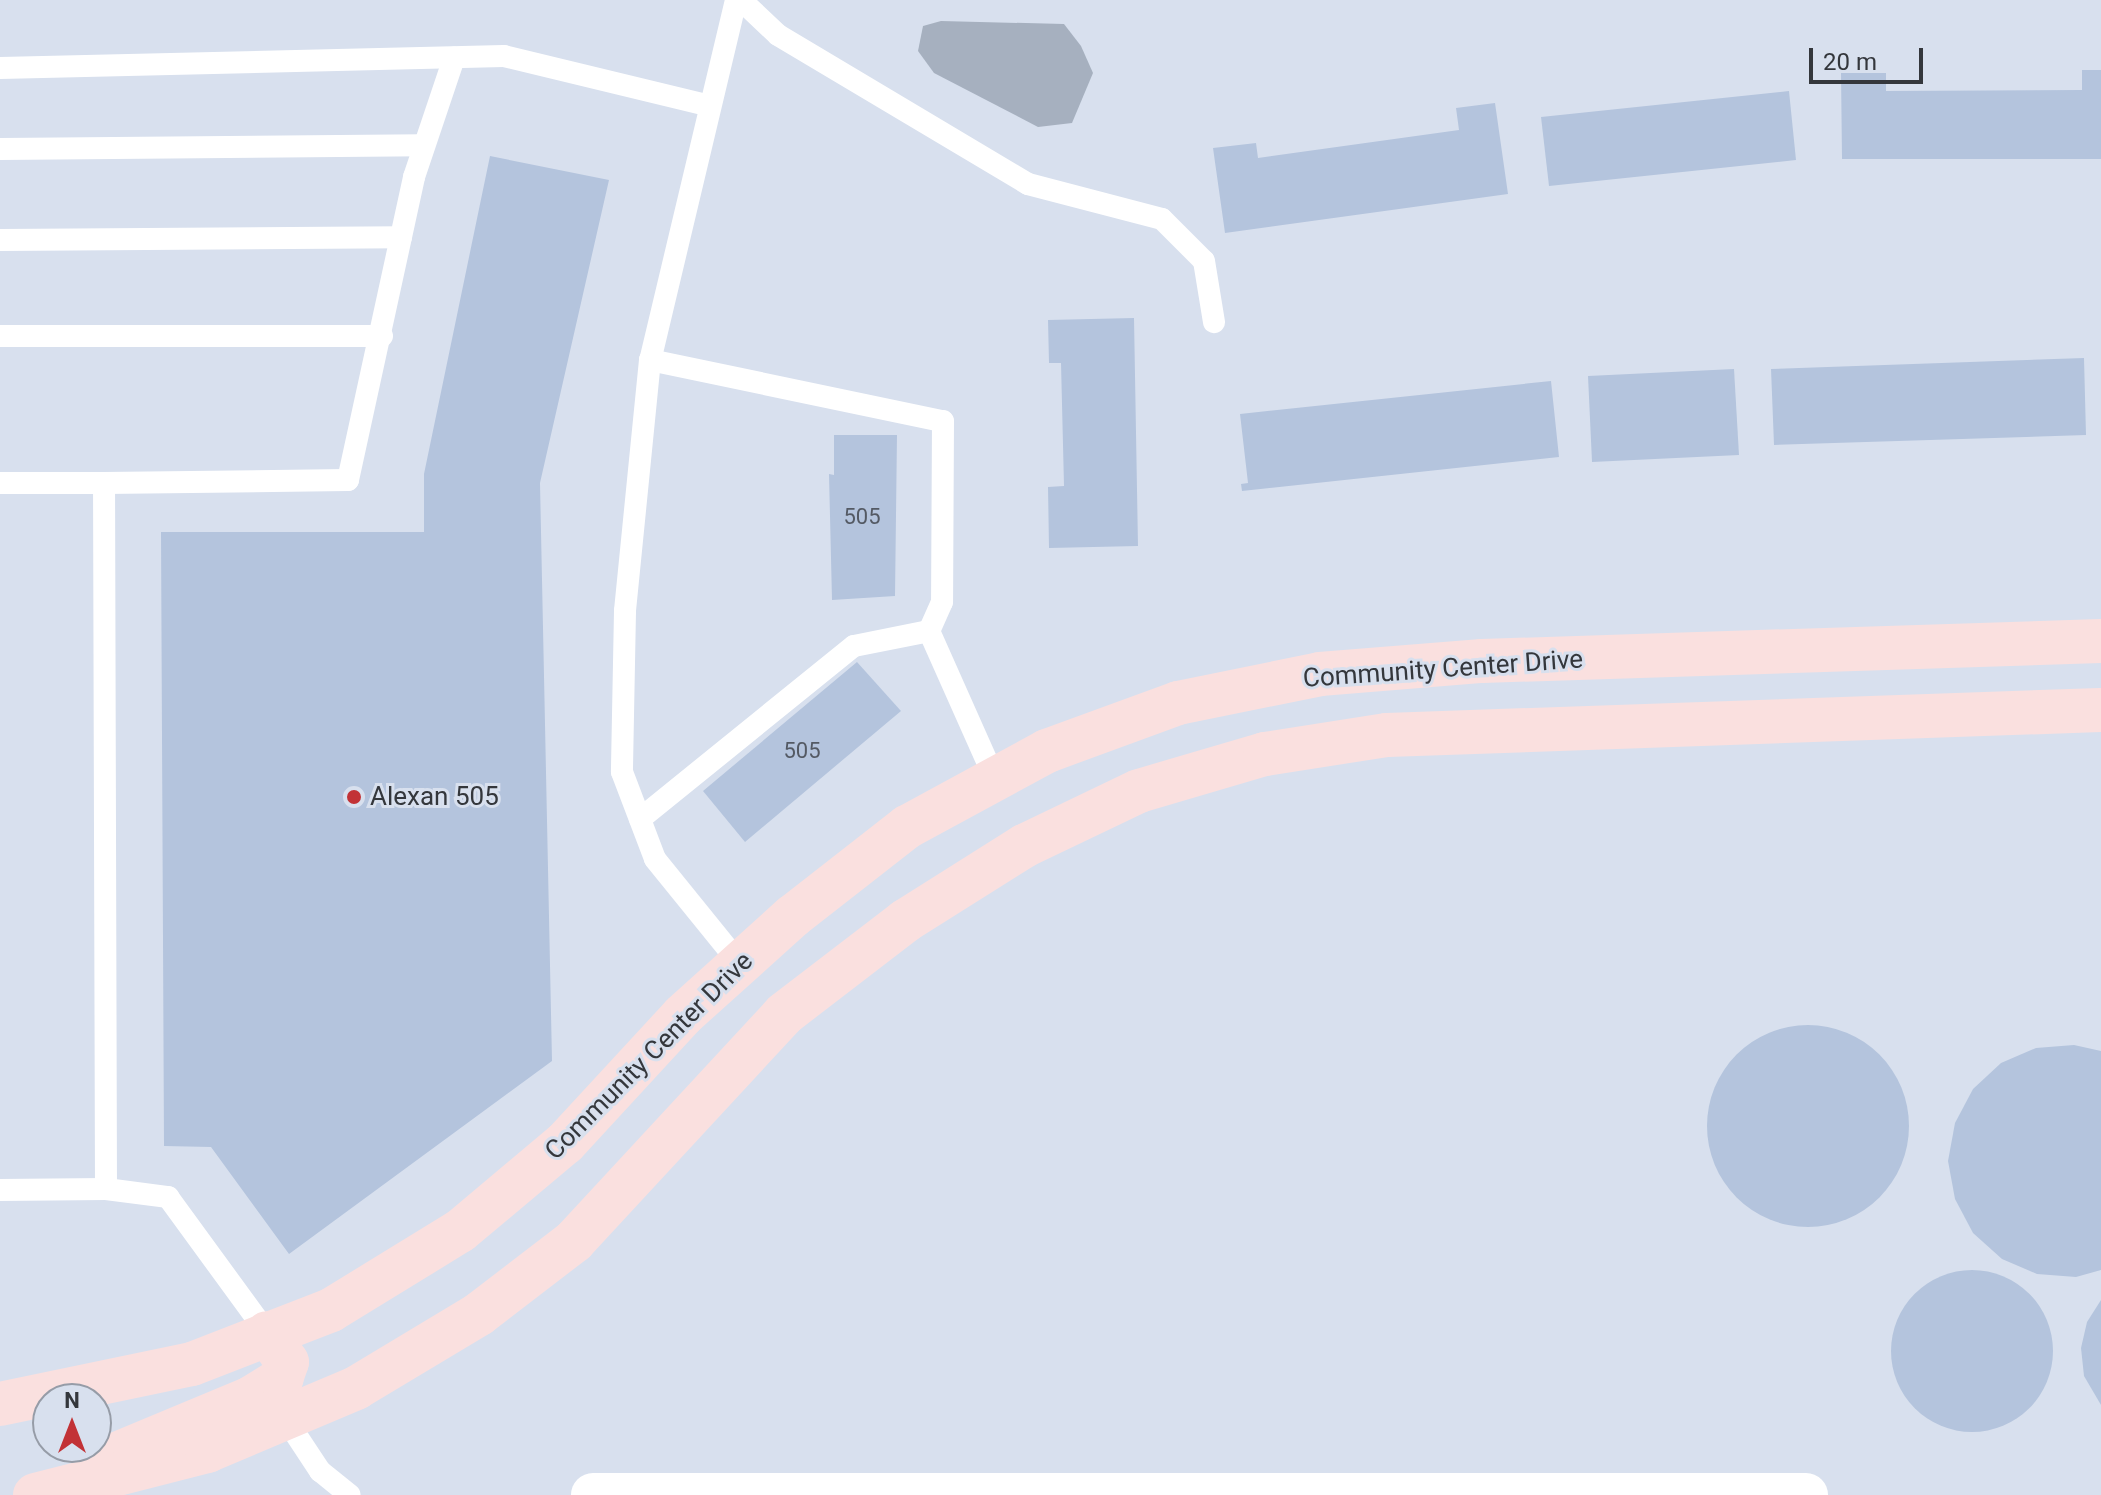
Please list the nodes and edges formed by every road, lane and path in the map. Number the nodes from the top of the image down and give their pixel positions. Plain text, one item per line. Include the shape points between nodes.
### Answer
1 (738, 0) edge
2 (454, 58) junction
3 (0, 68) edge
4 (710, 106) junction
5 (423, 145) junction
6 (0, 149) edge
7 (401, 237) junction
8 (0, 240) edge
9 (1214, 322) dead end
10 (0, 336) edge
11 (382, 336) junction
12 (650, 360) junction
13 (0, 483) edge
14 (104, 483) junction
15 (929, 631) junction
16 (2101, 641) edge
17 (2101, 710) edge
18 (995, 779) junction
19 (640, 819) junction
20 (740, 964) junction
21 (106, 1189) junction
22 (0, 1190) edge
23 (267, 1333) junction
24 (0, 1404) edge
25 (285, 1418) junction
26 (48, 1493) edge
27 (1187, 1494) edge
28 (1806, 1494) edge
29 (350, 1495) edge
30 (593, 1495) edge

1 - 4 lane
1 - 9 lane via 778,35 1028,184 1162,219 1204,261
2 - 3 lane
2 - 4 lane via 504,56
2 - 5 lane
4 - 12 lane
5 - 6 lane
5 - 7 lane
7 - 8 lane
7 - 11 lane
10 - 11 lane
11 - 14 lane via 348,480
12 - 15 lane via 943,421 942,602
12 - 19 lane via 625,626 622,772
13 - 14 lane
14 - 21 lane
15 - 18 lane
15 - 19 lane via 854,646
16 - 18 main road, Community Center Drive via 1482,661 1320,674 1178,703 1047,751
17 - 25 main road via 1387,735 1265,754 1139,791 1024,846 905,921 784,1014 574,1241 479,1314 356,1388
18 - 20 main road, Community Center Drive via 907,827
19 - 20 lane via 655,859
20 - 23 main road, Community Center Drive via 683,1015 565,1143 460,1231 331,1310
21 - 22 lane
21 - 23 lane via 168,1197
23 - 24 main road, Community Center Drive via 192,1364
23 - 26 main road via 287,1362 281,1379 251,1398 175,1425 90,1466
25 - 26 main road via 207,1451
25 - 29 lane via 320,1471
27 - 28 street
27 - 30 street

